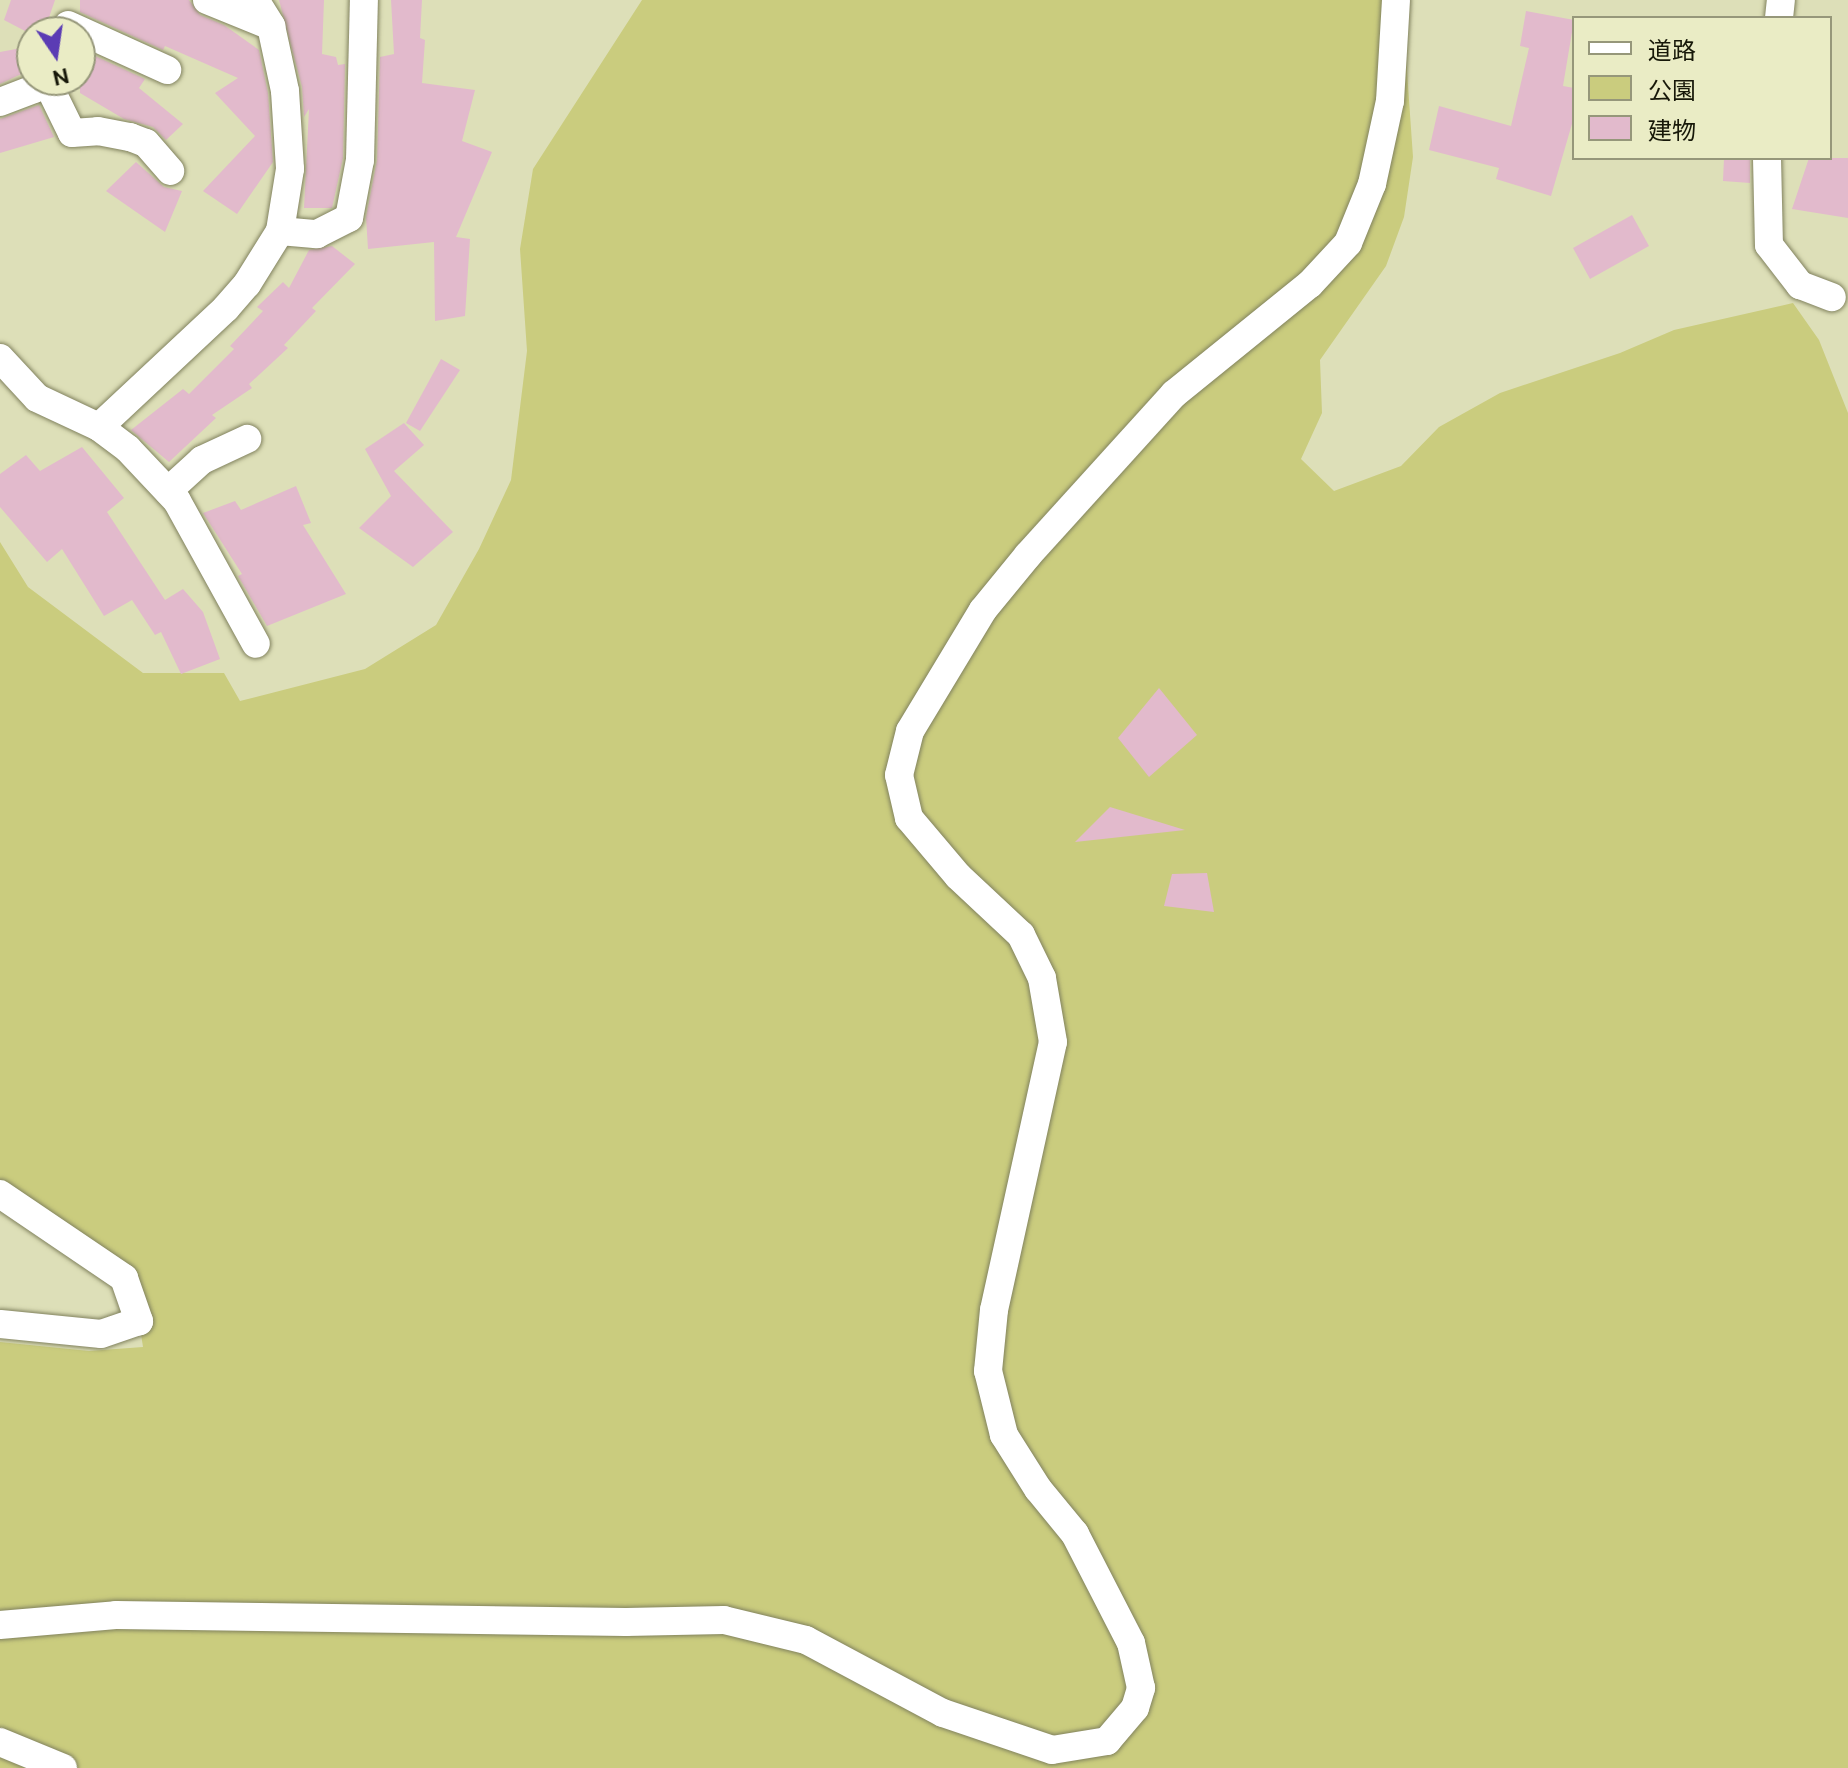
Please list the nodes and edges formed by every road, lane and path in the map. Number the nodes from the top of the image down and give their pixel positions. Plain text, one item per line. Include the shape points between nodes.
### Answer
1 (207, 0) edge
2 (255, 0) edge
3 (364, 0) edge
4 (1396, 0) edge
5 (271, 26) junction
6 (96, 33) edge
7 (167, 70) dead end
8 (0, 102) edge
9 (1767, 160) edge
10 (170, 171) dead end
11 (280, 231) junction
12 (1832, 297) dead end
13 (0, 358) edge
14 (99, 427) junction
15 (247, 439) dead end
16 (168, 491) junction
17 (256, 644) dead end
18 (0, 1194) edge
19 (0, 1324) edge
20 (0, 1625) edge
21 (0, 1742) edge
22 (63, 1768) edge

1 - 5 street
2 - 5 street
3 - 11 street via 360,160 349,218 317,234
4 - 20 street via 1390,101 1372,184 1348,243 1310,284 1174,394 1028,555 983,610 910,731 899,775 909,818 958,876 1021,935 1042,978 1053,1042 994,1310 988,1371 1004,1435 1075,1534 1131,1643 1141,1688 1135,1708 1107,1741 1052,1750 943,1713 806,1640 724,1620 116,1615
5 - 11 street via 285,91 290,169
6 - 7 street
8 - 10 street via 46,80 72,133 98,131 146,143
9 - 12 street via 1769,245 1800,285
11 - 14 street via 226,308
13 - 14 street via 37,398
14 - 16 street
15 - 16 street via 202,460
16 - 17 street via 213,561
18 - 19 street via 124,1278 139,1321 101,1334
21 - 22 street

